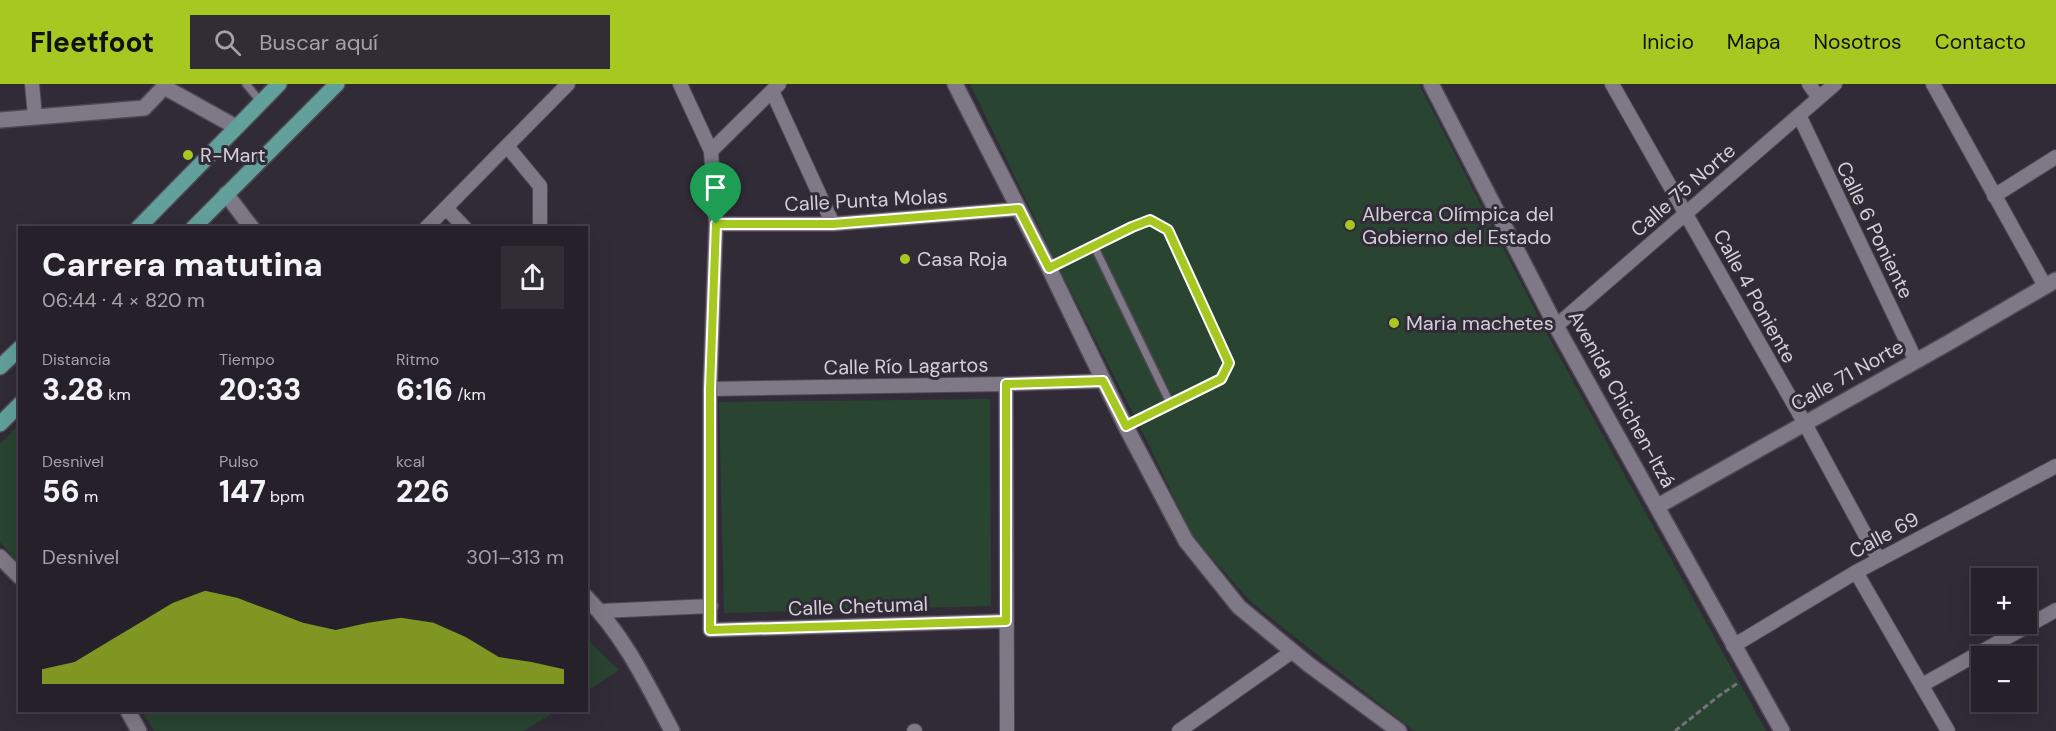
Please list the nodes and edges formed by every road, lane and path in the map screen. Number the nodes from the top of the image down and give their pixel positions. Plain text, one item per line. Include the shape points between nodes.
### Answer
1 (32, 84) edge
2 (246, 84) edge
3 (279, 84) edge
4 (337, 84) edge
5 (568, 84) edge
6 (680, 84) edge
7 (955, 84) edge
8 (1431, 84) edge
9 (1612, 84) edge
10 (1809, 84) edge
11 (1834, 84) edge
12 (1934, 84) edge
13 (164, 85) edge
14 (776, 88) edge
15 (1819, 98) junction
16 (261, 102) junction
17 (1799, 115) junction
18 (35, 116) junction
19 (0, 120) edge
20 (236, 127) junction
21 (507, 146) junction
22 (711, 152) junction
23 (2056, 157) edge
24 (226, 194) junction
25 (1994, 196) junction
26 (446, 208) junction
27 (1019, 209) junction
28 (1686, 213) junction
29 (716, 224) junction
30 (833, 224) junction
31 (140, 226) edge
32 (195, 226) edge
33 (250, 226) edge
34 (428, 226) edge
35 (463, 226) edge
36 (540, 226) edge
37 (1094, 246) junction
38 (1049, 268) junction
39 (2051, 283) edge
40 (1556, 326) junction
41 (18, 350) edge
42 (1916, 361) junction
43 (0, 367) edge
44 (1103, 381) junction
45 (1006, 384) junction
46 (710, 389) junction
47 (1171, 405) junction
48 (18, 406) edge
49 (1804, 422) junction
50 (0, 424) edge
51 (1126, 426) junction
52 (2056, 466) edge
53 (1658, 506) junction
54 (0, 557) edge
55 (1879, 560) junction
56 (1856, 572) junction
57 (18, 575) edge
58 (588, 599) edge
59 (711, 606) junction
60 (2056, 610) edge
61 (601, 612) junction
62 (1006, 621) junction
63 (1733, 646) junction
64 (1293, 651) junction
65 (1751, 675) junction
66 (1922, 685) junction
67 (129, 712) edge
68 (139, 731) edge
69 (672, 731) edge
70 (1007, 731) edge
71 (1179, 731) edge
72 (1399, 731) edge
73 (1675, 731) edge
74 (1782, 731) edge
75 (1948, 731) edge

1 - 18 street
2 - 16 lane
3 - 16 main road
4 - 24 main road
5 - 21 street
6 - 22 street
7 - 27 main road
8 - 40 main road, Avenida Chichen-Itzá
9 - 28 street, Calle 4 Poniente
10 - 15 street
11 - 15 street, Calle 75 Norte
12 - 25 street
13 - 18 main road via 144,108
13 - 20 main road
14 - 22 street
14 - 30 street
15 - 17 street, Calle 75 Norte
16 - 20 main road
17 - 28 street, Calle 75 Norte
17 - 42 street, Calle 6 Poniente
18 - 19 main road
20 - 31 main road
21 - 26 street
21 - 36 street via 540,186
22 - 29 street
23 - 25 street
24 - 32 main road
24 - 33 main road
25 - 39 street
26 - 34 street
26 - 35 street
27 - 30 street, Calle Punta Molas
27 - 38 main road
28 - 40 street, Calle 75 Norte
28 - 49 street, Calle 4 Poniente
29 - 30 street, Calle Punta Molas
29 - 46 street
37 - 38 lane
37 - 47 lane
37 - 47 lane via 1150,220 1168,230 1229,363 1221,379
38 - 44 main road
39 - 42 main road, Calle 71 Norte
40 - 53 main road, Avenida Chichen-Itzá
41 - 43 main road
42 - 49 main road, Calle 71 Norte
44 - 45 street, Calle Río Lagartos
44 - 51 main road
45 - 46 street, Calle Río Lagartos
45 - 62 street
46 - 59 street
47 - 51 lane
48 - 50 main road
49 - 53 main road, Calle 71 Norte
49 - 55 street, Calle 4 Poniente
51 - 64 main road via 1186,541 1239,607
52 - 55 street, Calle 69
53 - 63 main road, Avenida Chichen-Itzá
54 - 57 main road
55 - 56 street, Calle 69
56 - 63 street, Calle 69
56 - 66 street
58 - 61 main road
59 - 61 street
59 - 62 street, Calle Chetumal via 710,630
60 - 66 street
61 - 69 main road via 630,651
62 - 70 street
63 - 65 main road, Avenida Chichen-Itzá
64 - 71 street
64 - 72 main road
65 - 73 path
65 - 74 main road, Avenida Chichen-Itzá
66 - 75 street
67 - 68 main road

